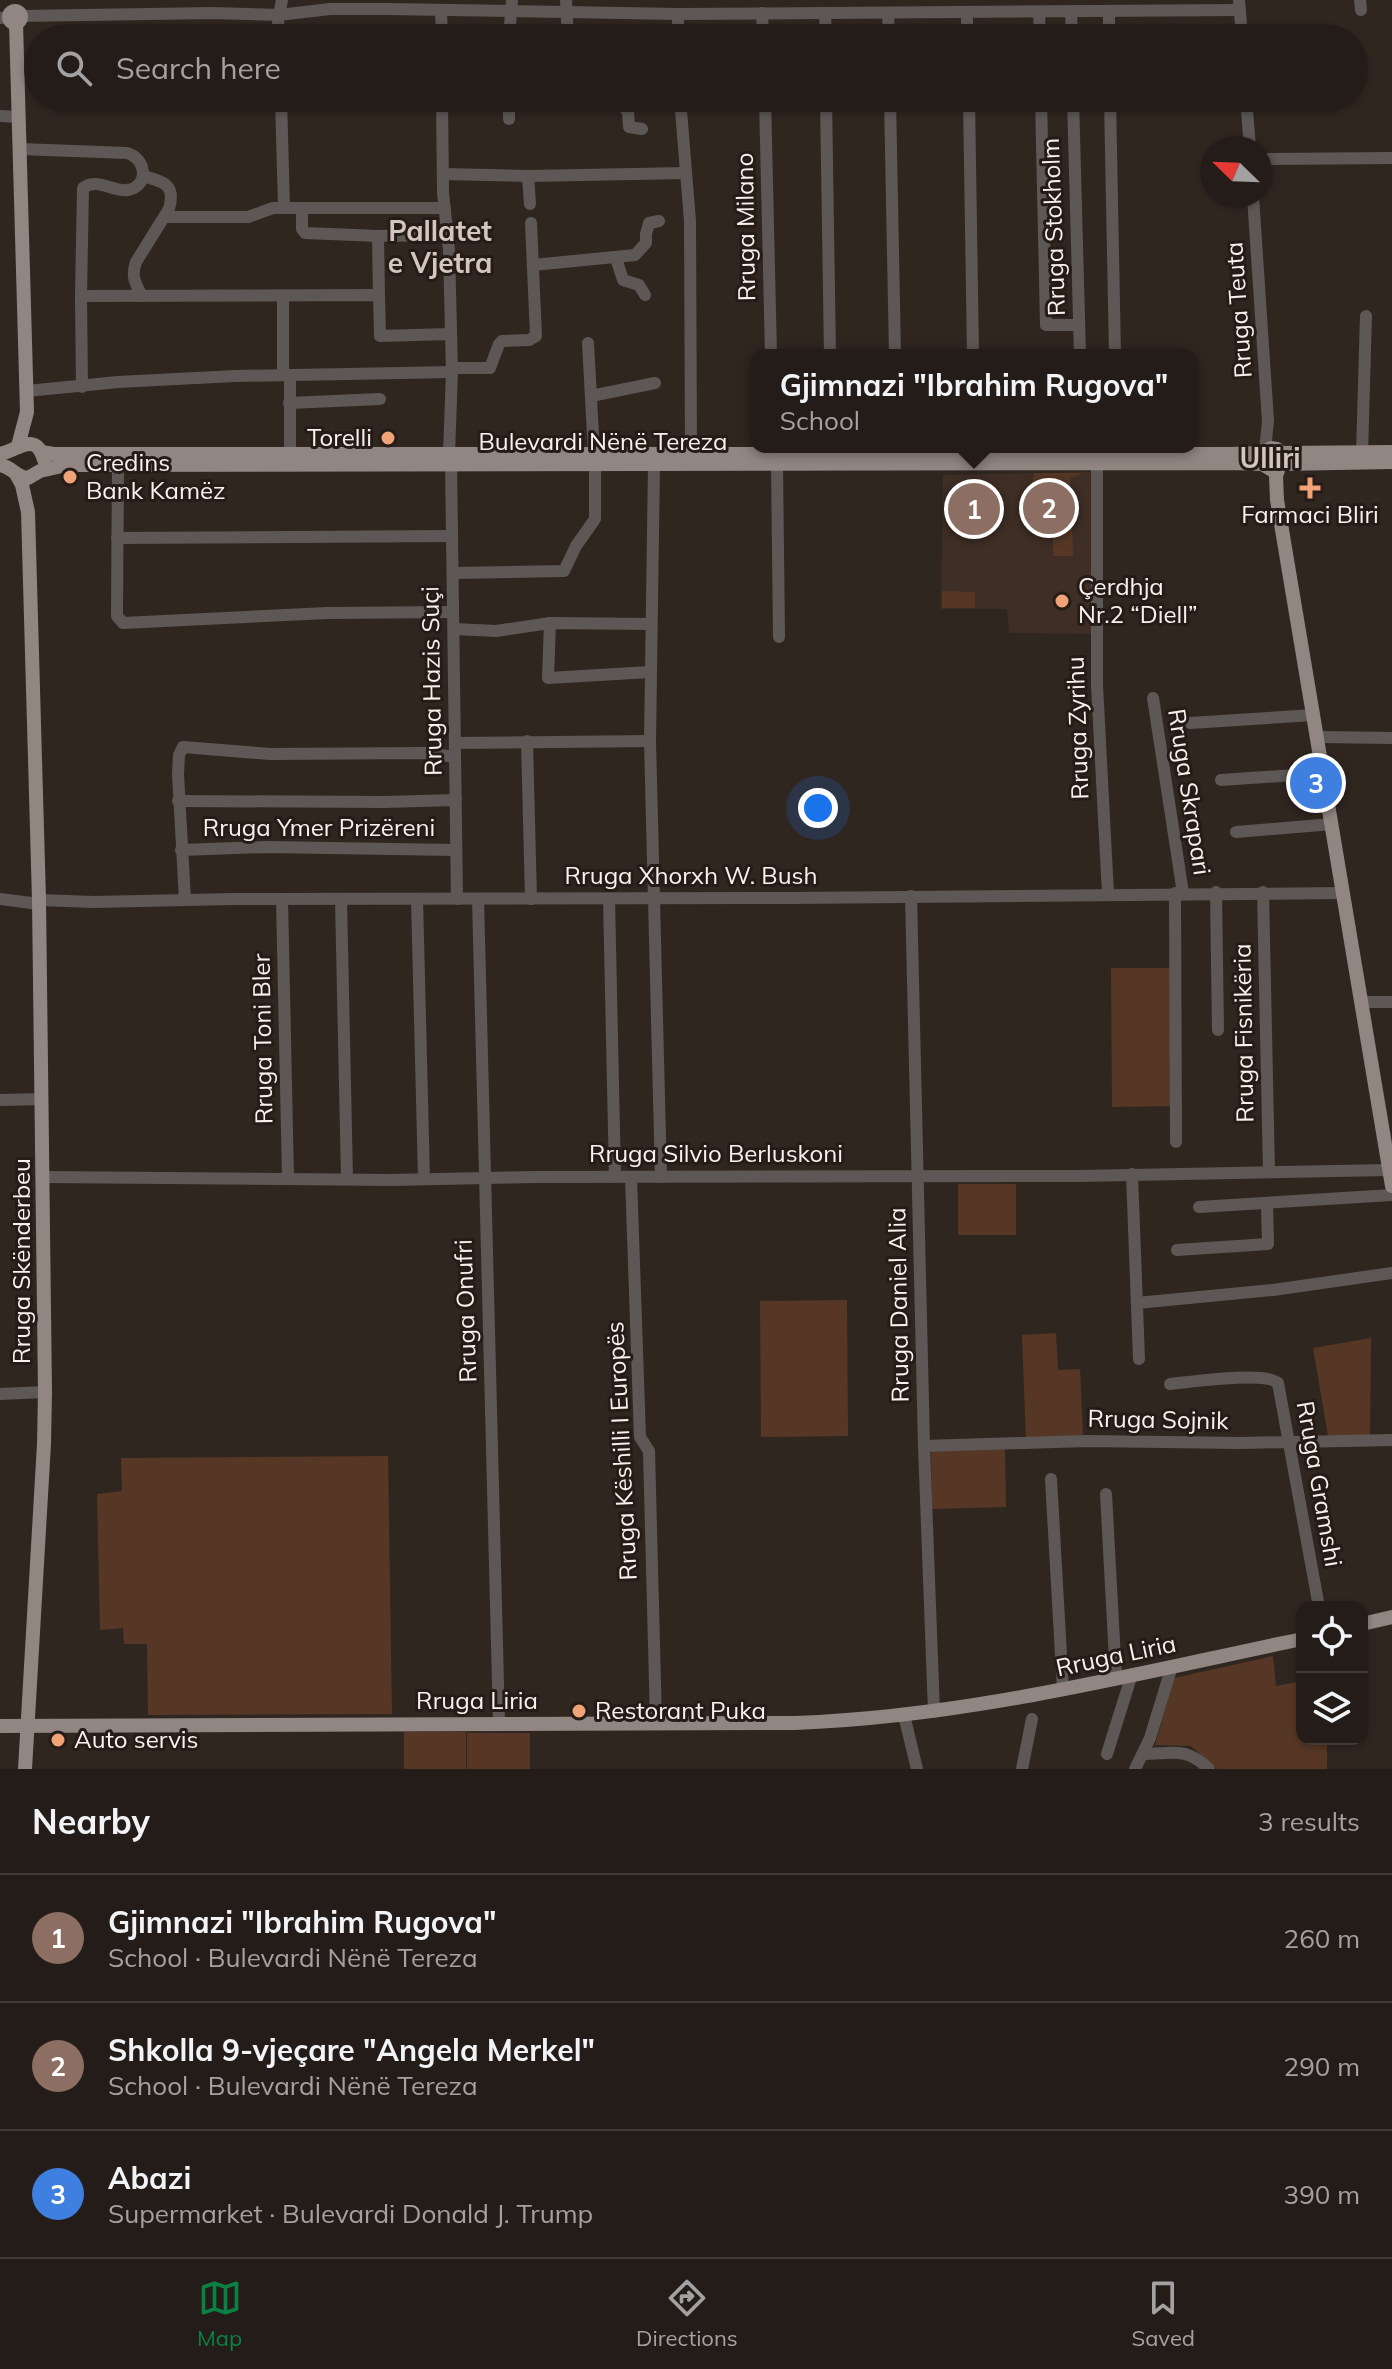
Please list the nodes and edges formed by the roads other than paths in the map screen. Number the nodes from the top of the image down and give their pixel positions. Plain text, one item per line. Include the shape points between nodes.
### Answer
1 (119, 0) edge
2 (282, 0) edge
3 (330, 4) edge
4 (389, 4) edge
5 (1240, 5) edge
6 (212, 6) edge
7 (511, 6) edge
8 (567, 6) edge
9 (449, 7) edge
10 (967, 12) junction
11 (1039, 12) junction
12 (1071, 12) junction
13 (1109, 12) junction
14 (762, 13) junction
15 (888, 13) junction
16 (13, 14) edge
17 (678, 14) junction
18 (825, 14) junction
19 (119, 15) junction
20 (279, 15) junction
21 (279, 24) edge
22 (678, 24) edge
23 (762, 24) edge
24 (825, 24) edge
25 (888, 24) edge
26 (967, 24) edge
27 (1039, 24) edge
28 (1071, 24) edge
29 (1109, 24) edge
30 (281, 112) edge
31 (442, 112) edge
32 (509, 112) edge
33 (628, 112) edge
34 (681, 112) edge
35 (765, 112) edge
36 (826, 112) edge
37 (890, 112) edge
38 (969, 112) edge
39 (1041, 112) edge
40 (1073, 112) edge
41 (1110, 112) edge
42 (1247, 112) edge
43 (0, 116) edge
44 (19, 117) junction
45 (509, 119) dead end
46 (642, 129) dead end
47 (1249, 136) edge
48 (20, 149) junction
49 (1392, 158) edge
50 (1272, 159) edge
51 (143, 171) junction
52 (686, 173) junction
53 (443, 174) junction
54 (528, 176) junction
55 (530, 204) dead end
56 (284, 208) junction
57 (302, 208) junction
58 (445, 208) junction
59 (1254, 208) edge
60 (165, 217) junction
61 (659, 221) dead end
62 (531, 223) dead end
63 (448, 235) junction
64 (378, 236) junction
65 (616, 258) junction
66 (533, 265) junction
67 (379, 295) junction
68 (645, 295) dead end
69 (81, 296) junction
70 (142, 296) junction
71 (283, 297) junction
72 (1366, 316) dead end
73 (1079, 325) junction
74 (451, 334) junction
75 (588, 343) dead end
76 (771, 349) edge
77 (830, 349) edge
78 (895, 349) edge
79 (973, 349) edge
80 (1080, 349) edge
81 (1115, 349) edge
82 (452, 370) junction
83 (286, 375) junction
84 (655, 383) dead end
85 (82, 387) junction
86 (27, 391) junction
87 (591, 396) junction
88 (380, 399) dead end
89 (289, 403) junction
90 (27, 412) junction
91 (39, 449) junction
92 (10, 450) edge
93 (1392, 452) edge
94 (290, 453) junction
95 (691, 453) junction
96 (797, 453) edge
97 (1175, 453) edge
98 (1362, 453) junction
99 (775, 455) edge
100 (450, 458) junction
101 (1272, 458) junction
102 (594, 459) junction
103 (1392, 462) edge
104 (118, 464) junction
105 (654, 464) junction
106 (1097, 464) junction
107 (9, 469) edge
108 (38, 472) junction
109 (28, 512) junction
110 (452, 536) junction
111 (117, 538) junction
112 (453, 573) junction
113 (453, 612) junction
114 (550, 623) junction
115 (651, 624) junction
116 (454, 629) junction
117 (779, 637) dead end
118 (650, 672) junction
119 (1153, 698) dead end
120 (1314, 715) junction
121 (1190, 723) dead end
122 (1318, 737) junction
123 (1392, 738) edge
124 (527, 741) junction
125 (650, 741) junction
126 (455, 750) junction
127 (1324, 773) junction
128 (1221, 780) dead end
129 (456, 800) junction
130 (178, 801) junction
131 (1332, 824) junction
132 (1236, 832) dead end
133 (181, 850) junction
134 (456, 850) junction
135 (1216, 892) junction
136 (1263, 892) junction
137 (1179, 893) junction
138 (1343, 893) junction
139 (1108, 894) junction
140 (911, 896) junction
141 (0, 899) edge
142 (282, 899) junction
143 (341, 899) junction
144 (417, 899) junction
145 (457, 899) junction
146 (478, 899) junction
147 (531, 899) junction
148 (609, 899) junction
149 (654, 899) junction
150 (185, 900) junction
151 (39, 902) junction
152 (1361, 1002) junction
153 (1392, 1002) edge
154 (1218, 1030) dead end
155 (42, 1099) junction
156 (0, 1100) edge
157 (1176, 1142) dead end
158 (1389, 1170) junction
159 (1269, 1172) junction
160 (1132, 1174) junction
161 (918, 1175) junction
162 (43, 1177) junction
163 (615, 1177) junction
164 (631, 1177) junction
165 (661, 1177) junction
166 (288, 1178) junction
167 (347, 1178) junction
168 (485, 1178) junction
169 (424, 1179) junction
170 (1392, 1186) edge
171 (1392, 1195) edge
172 (1267, 1204) junction
173 (1199, 1207) dead end
174 (1177, 1250) dead end
175 (1392, 1273) edge
176 (1137, 1303) junction
177 (1139, 1359) dead end
178 (1170, 1384) dead end
179 (45, 1392) junction
180 (0, 1394) edge
181 (1392, 1440) edge
182 (1289, 1441) junction
183 (924, 1446) junction
184 (1051, 1479) dead end
185 (1106, 1494) dead end
186 (1318, 1601) edge
187 (1392, 1617) edge
188 (1368, 1623) edge
189 (1296, 1640) edge
190 (1172, 1666) junction
191 (1132, 1674) junction
192 (1116, 1678) junction
193 (1063, 1690) junction
194 (934, 1712) junction
195 (904, 1715) junction
196 (1032, 1719) dead end
197 (656, 1722) junction
198 (499, 1723) junction
199 (0, 1726) edge
200 (27, 1726) junction
201 (1161, 1753) junction
202 (1107, 1754) dead end
203 (1143, 1754) junction
204 (25, 1769) edge
205 (917, 1769) edge
206 (1022, 1769) edge
207 (1135, 1769) edge
208 (1162, 1769) edge
209 (1209, 1769) edge

1 - 19 street
2 - 20 street
3 - 4 street
3 - 20 street
4 - 9 street
5 - 13 street
6 - 19 street
6 - 20 street
7 - 8 street
7 - 9 street
8 - 17 street
10 - 11 street
10 - 15 street
10 - 26 street
11 - 12 street
11 - 27 street
12 - 13 street
12 - 28 street
13 - 29 street
14 - 17 street
14 - 18 street
14 - 23 street
15 - 18 street
15 - 25 street
16 - 19 street
16 - 44 main road
17 - 22 street
18 - 24 street
20 - 21 street
30 - 56 street
31 - 53 street, Rruga Hazis Suçi
32 - 45 street
33 - 46 street via 629,127
34 - 52 street
35 - 76 street, Rruga Milano
36 - 77 street
37 - 78 street
38 - 79 street
39 - 73 street via 1046,325
40 - 73 street, Rruga Stokholm
41 - 81 street
42 - 47 street
43 - 44 street
44 - 48 main road
48 - 51 street via 127,153 137,157
48 - 86 main road
49 - 50 street
51 - 60 street via 169,187
51 - 69 street via 135,187 126,190 93,183 83,188
52 - 54 street
52 - 95 street
53 - 54 street
53 - 58 street, Rruga Hazis Suçi
54 - 55 street
56 - 57 street
56 - 60 street via 248,217
57 - 58 street
57 - 64 street via 305,233
58 - 63 street, Rruga Hazis Suçi
59 - 101 street, Rruga Teuta
60 - 70 street via 133,271
61 - 65 street via 649,223 640,252
62 - 66 street
63 - 64 street
63 - 74 street, Rruga Hazis Suçi
64 - 67 street
65 - 66 street
65 - 68 street via 623,280 639,285
66 - 82 street via 536,336 502,341 490,368
67 - 71 street
67 - 74 street via 381,336
69 - 70 street
69 - 85 street
70 - 71 street
71 - 83 street
72 - 98 street
73 - 80 street, Rruga Stokholm
74 - 82 street, Rruga Hazis Suçi
75 - 87 street
82 - 83 street
82 - 100 street, Rruga Hazis Suçi
83 - 85 street
83 - 89 street
84 - 87 street
85 - 86 street
86 - 90 main road
87 - 102 street
88 - 89 street
89 - 94 street
90 - 91 main road
90 - 92 main road
91 - 92 main road, Bulevardi Nënë Tereza via 27,443
91 - 94 main road, Bulevardi Nënë Tereza via 54,454
91 - 108 main road via 44,461
92 - 107 main road
93 - 98 main road, Bulevardi Nënë Tereza
94 - 100 main road, Bulevardi Nënë Tereza
95 - 99 main road, Bulevardi Nënë Tereza
95 - 102 main road, Bulevardi Nënë Tereza
96 - 99 main road, Bulevardi Nënë Tereza
97 - 101 main road, Bulevardi Nënë Tereza
98 - 101 main road, Bulevardi Nënë Tereza
99 - 105 main road, Bulevardi Nënë Tereza
99 - 106 main road, Bulevardi Nënë Tereza
99 - 117 street
100 - 102 main road, Bulevardi Nënë Tereza
100 - 104 main road, Bulevardi Nënë Tereza
100 - 110 street, Rruga Hazis Suçi
101 - 103 main road, Bulevardi Nënë Tereza
101 - 106 main road, Bulevardi Nënë Tereza
101 - 120 main road
102 - 105 main road, Bulevardi Nënë Tereza
102 - 112 street via 595,519 564,571
104 - 108 main road, Bulevardi Nënë Tereza via 66,465
104 - 111 street
105 - 115 street
106 - 139 street, Rruga Zyrihu via 1097,685
107 - 108 main road, Bulevardi Nënë Tereza via 28,478
107 - 109 main road, Rruga Skënderbeu via 22,485
108 - 109 main road, Rruga Skënderbeu
109 - 151 main road, Rruga Skënderbeu
110 - 111 street
110 - 112 street, Rruga Hazis Suçi
111 - 113 street via 117,616 123,623
112 - 113 street, Rruga Hazis Suçi
113 - 116 street, Rruga Hazis Suçi
114 - 115 street
114 - 116 street via 496,631
114 - 118 street via 548,678
115 - 118 street
116 - 126 street, Rruga Hazis Suçi
118 - 125 street
119 - 137 street, Rruga Skrapari
120 - 121 street
120 - 122 main road
122 - 123 street
122 - 127 main road
124 - 125 street
124 - 126 street
124 - 147 street
125 - 149 street
126 - 129 street, Rruga Hazis Suçi
126 - 130 street via 270,754 183,747
127 - 128 street
127 - 131 main road
129 - 130 street
129 - 134 street, Rruga Hazis Suçi
130 - 133 street
131 - 132 street
131 - 138 main road
133 - 134 street, Rruga Ymer Prizëreni
133 - 150 street
134 - 145 street, Rruga Hazis Suçi
135 - 136 street, Rruga Xhorxh W. Bush
135 - 137 street, Rruga Xhorxh W. Bush
135 - 154 street
136 - 138 street, Rruga Xhorxh W. Bush
136 - 159 street, Rruga Fisnikëria
137 - 139 street, Rruga Xhorxh W. Bush
137 - 157 street, Rruga Skrapari
138 - 152 main road
139 - 140 street, Rruga Xhorxh W. Bush
140 - 149 street, Rruga Xhorxh W. Bush
140 - 161 street, Rruga Daniel Alia
141 - 151 street, Rruga Xhorxh W. Bush
142 - 143 street, Rruga Xhorxh W. Bush
142 - 150 street, Rruga Xhorxh W. Bush
142 - 166 street, Rruga Toni Bler
143 - 144 street, Rruga Xhorxh W. Bush
143 - 167 street
144 - 145 street, Rruga Xhorxh W. Bush
144 - 169 street
145 - 146 street, Rruga Xhorxh W. Bush
146 - 147 street, Rruga Xhorxh W. Bush
146 - 168 street, Rruga Onufri
147 - 148 street, Rruga Xhorxh W. Bush
148 - 149 street, Rruga Xhorxh W. Bush
148 - 163 street
149 - 165 street
150 - 151 street, Rruga Xhorxh W. Bush
151 - 155 main road, Rruga Skënderbeu
152 - 153 street
152 - 158 main road
155 - 156 street
155 - 162 main road, Rruga Skënderbeu
158 - 159 street, Rruga Silvio Berluskoni
158 - 170 main road
159 - 160 street, Rruga Silvio Berluskoni
160 - 161 street, Rruga Silvio Berluskoni
160 - 176 street
161 - 165 street, Rruga Silvio Berluskoni
161 - 183 street, Rruga Daniel Alia
162 - 166 street, Rruga Silvio Berluskoni
162 - 179 main road, Rruga Skënderbeu
163 - 164 street, Rruga Silvio Berluskoni
163 - 168 street, Rruga Silvio Berluskoni
164 - 165 street, Rruga Silvio Berluskoni
164 - 197 street, Rruga Këshilli I Europës via 640,1437 649,1451
166 - 167 street, Rruga Silvio Berluskoni
167 - 169 street, Rruga Silvio Berluskoni
168 - 169 street, Rruga Silvio Berluskoni
168 - 198 street, Rruga Onufri
171 - 172 street
172 - 173 street
172 - 174 street via 1268,1244
175 - 176 street
176 - 177 street
178 - 182 street, Rruga Gramshi via 1275,1379
179 - 180 street
179 - 200 main road, Rruga Skënderbeu
181 - 182 street, Rruga Sojnik
182 - 183 street, Rruga Sojnik
182 - 186 street, Rruga Gramshi
183 - 194 street, Rruga Daniel Alia
184 - 193 street
185 - 192 street
187 - 188 main road
189 - 190 main road, Rruga Liria
190 - 191 main road, Rruga Liria
190 - 203 street
191 - 192 main road, Rruga Liria
191 - 202 street
192 - 193 main road, Rruga Liria
193 - 194 main road, Rruga Liria
194 - 195 main road, Rruga Liria
195 - 197 main road, Rruga Liria via 795,1723
195 - 205 street
196 - 206 street
197 - 198 main road, Rruga Liria
198 - 200 main road, Rruga Liria
199 - 200 main road, Rruga Liria
200 - 204 main road, Rruga Skënderbeu
201 - 203 street
201 - 208 street
201 - 209 street via 1189,1754
203 - 207 street

